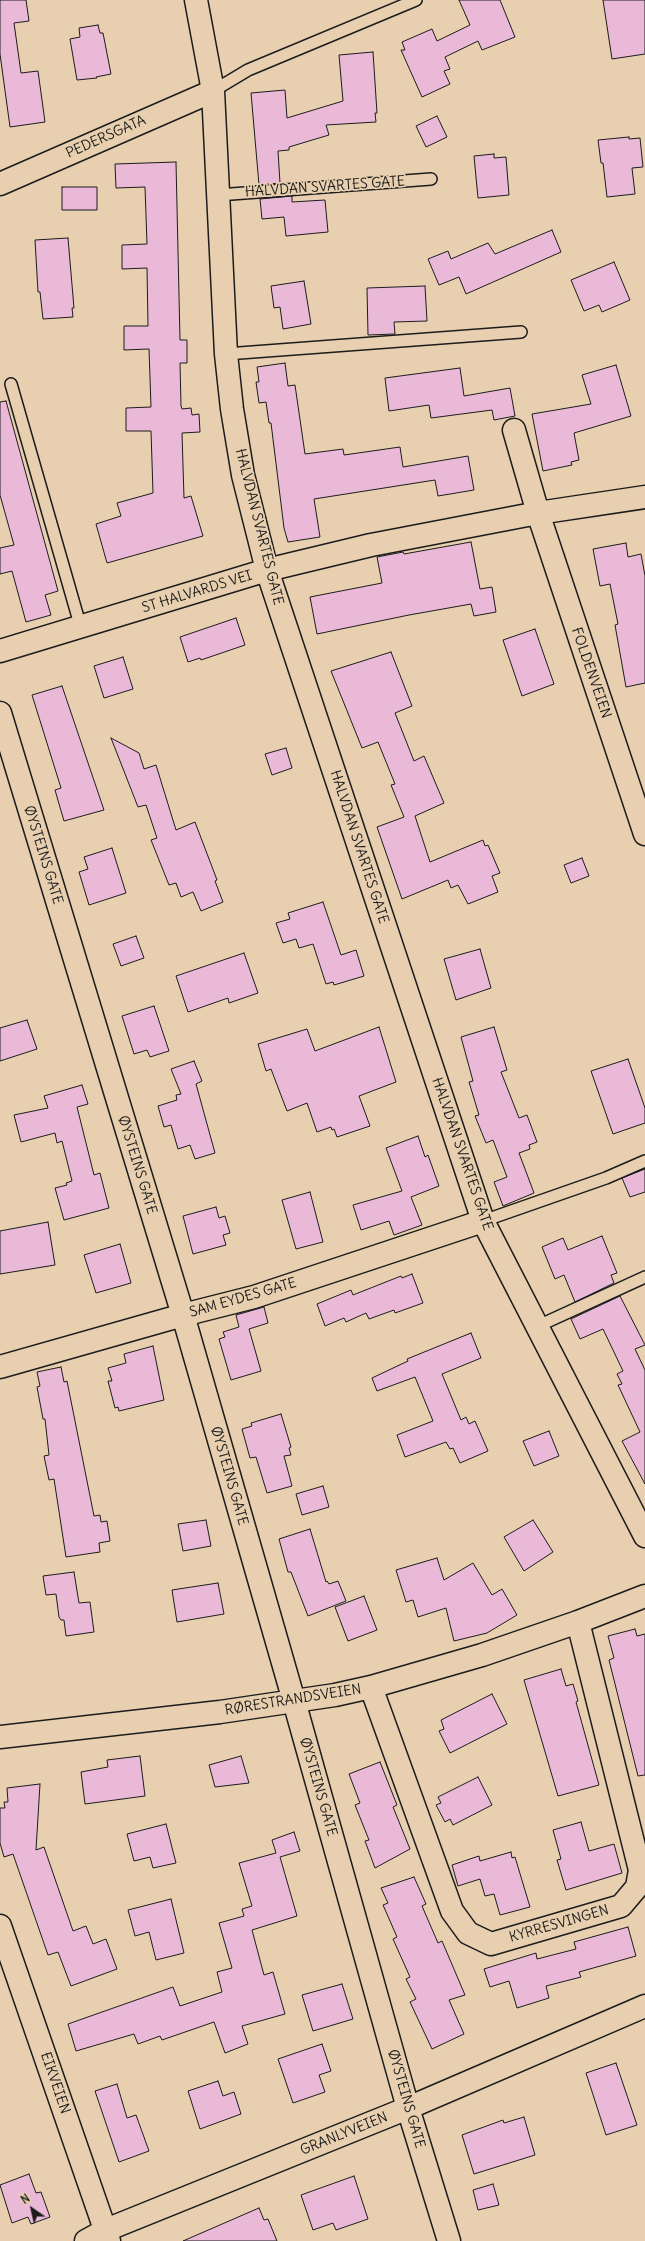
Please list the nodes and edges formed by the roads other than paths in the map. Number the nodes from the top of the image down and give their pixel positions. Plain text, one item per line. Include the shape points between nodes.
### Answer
1 (196, 0) edge
2 (416, 0) edge
3 (213, 91) junction
4 (431, 179) dead end
5 (0, 184) edge
6 (218, 196) junction
7 (521, 332) dead end
8 (226, 354) junction
9 (11, 384) dead end
10 (514, 430) dead end
11 (645, 497) edge
12 (538, 513) junction
13 (267, 570) junction
14 (81, 628) junction
15 (0, 651) edge
16 (0, 713) edge
17 (645, 834) edge
18 (645, 1162) edge
19 (483, 1221) junction
20 (645, 1277) edge
21 (183, 1315) junction
22 (538, 1326) junction
23 (0, 1367) edge
24 (645, 1536) edge
25 (645, 1596) edge
26 (578, 1622) junction
27 (371, 1687) junction
28 (294, 1701) junction
29 (0, 1737) edge
30 (0, 1926) edge
31 (645, 2006) edge
32 (408, 2108) junction
33 (107, 2236) edge
34 (86, 2241) edge
35 (449, 2241) edge

1 - 3 street, HALVDAN SVARTES GATE
2 - 3 lane via 248,70
3 - 5 street, PEDERSGATA
3 - 6 street, HALVDAN SVARTES GATE
4 - 6 lane, HALVDAN SVARTES GATE
6 - 8 street, HALVDAN SVARTES GATE
7 - 8 lane
8 - 13 street, HALVDAN SVARTES GATE via 243,475
9 - 14 lane
10 - 12 street
11 - 12 street, ST HALVARDS VEI
12 - 13 street, ST HALVARDS VEI via 371,545
12 - 17 street, FOLDENVEIEN
13 - 14 street, ST HALVARDS VEI
13 - 19 street, HALVDAN SVARTES GATE
14 - 15 street, ST HALVARDS VEI
16 - 21 street, ØYSTEINS GATE
18 - 19 lane
19 - 21 street, SAM EYDES GATE via 254,1297
19 - 22 street, HALVDAN SVARTES GATE
20 - 22 lane
21 - 23 street, SAM EYDES GATE
21 - 28 street, ØYSTEINS GATE
22 - 24 street, HALVDAN SVARTES GATE
25 - 26 street, RØRESTRANDSVEIEN
26 - 27 street, RØRESTRANDSVEIEN via 482,1655
26 - 27 street, KYRRESVINGEN via 640,1870 637,1887 621,1906 491,1944 468,1933 452,1911
27 - 28 street, RØRESTRANDSVEIEN via 317,1699
28 - 29 street, RØRESTRANDSVEIEN
28 - 32 street, ØYSTEINS GATE
30 - 33 street, EIKVEIEN
31 - 32 street, GRANLYVEIEN
32 - 33 street, GRANLYVEIEN
32 - 35 street, ØYSTEINS GATE
33 - 34 street, GRANLYVEIEN

